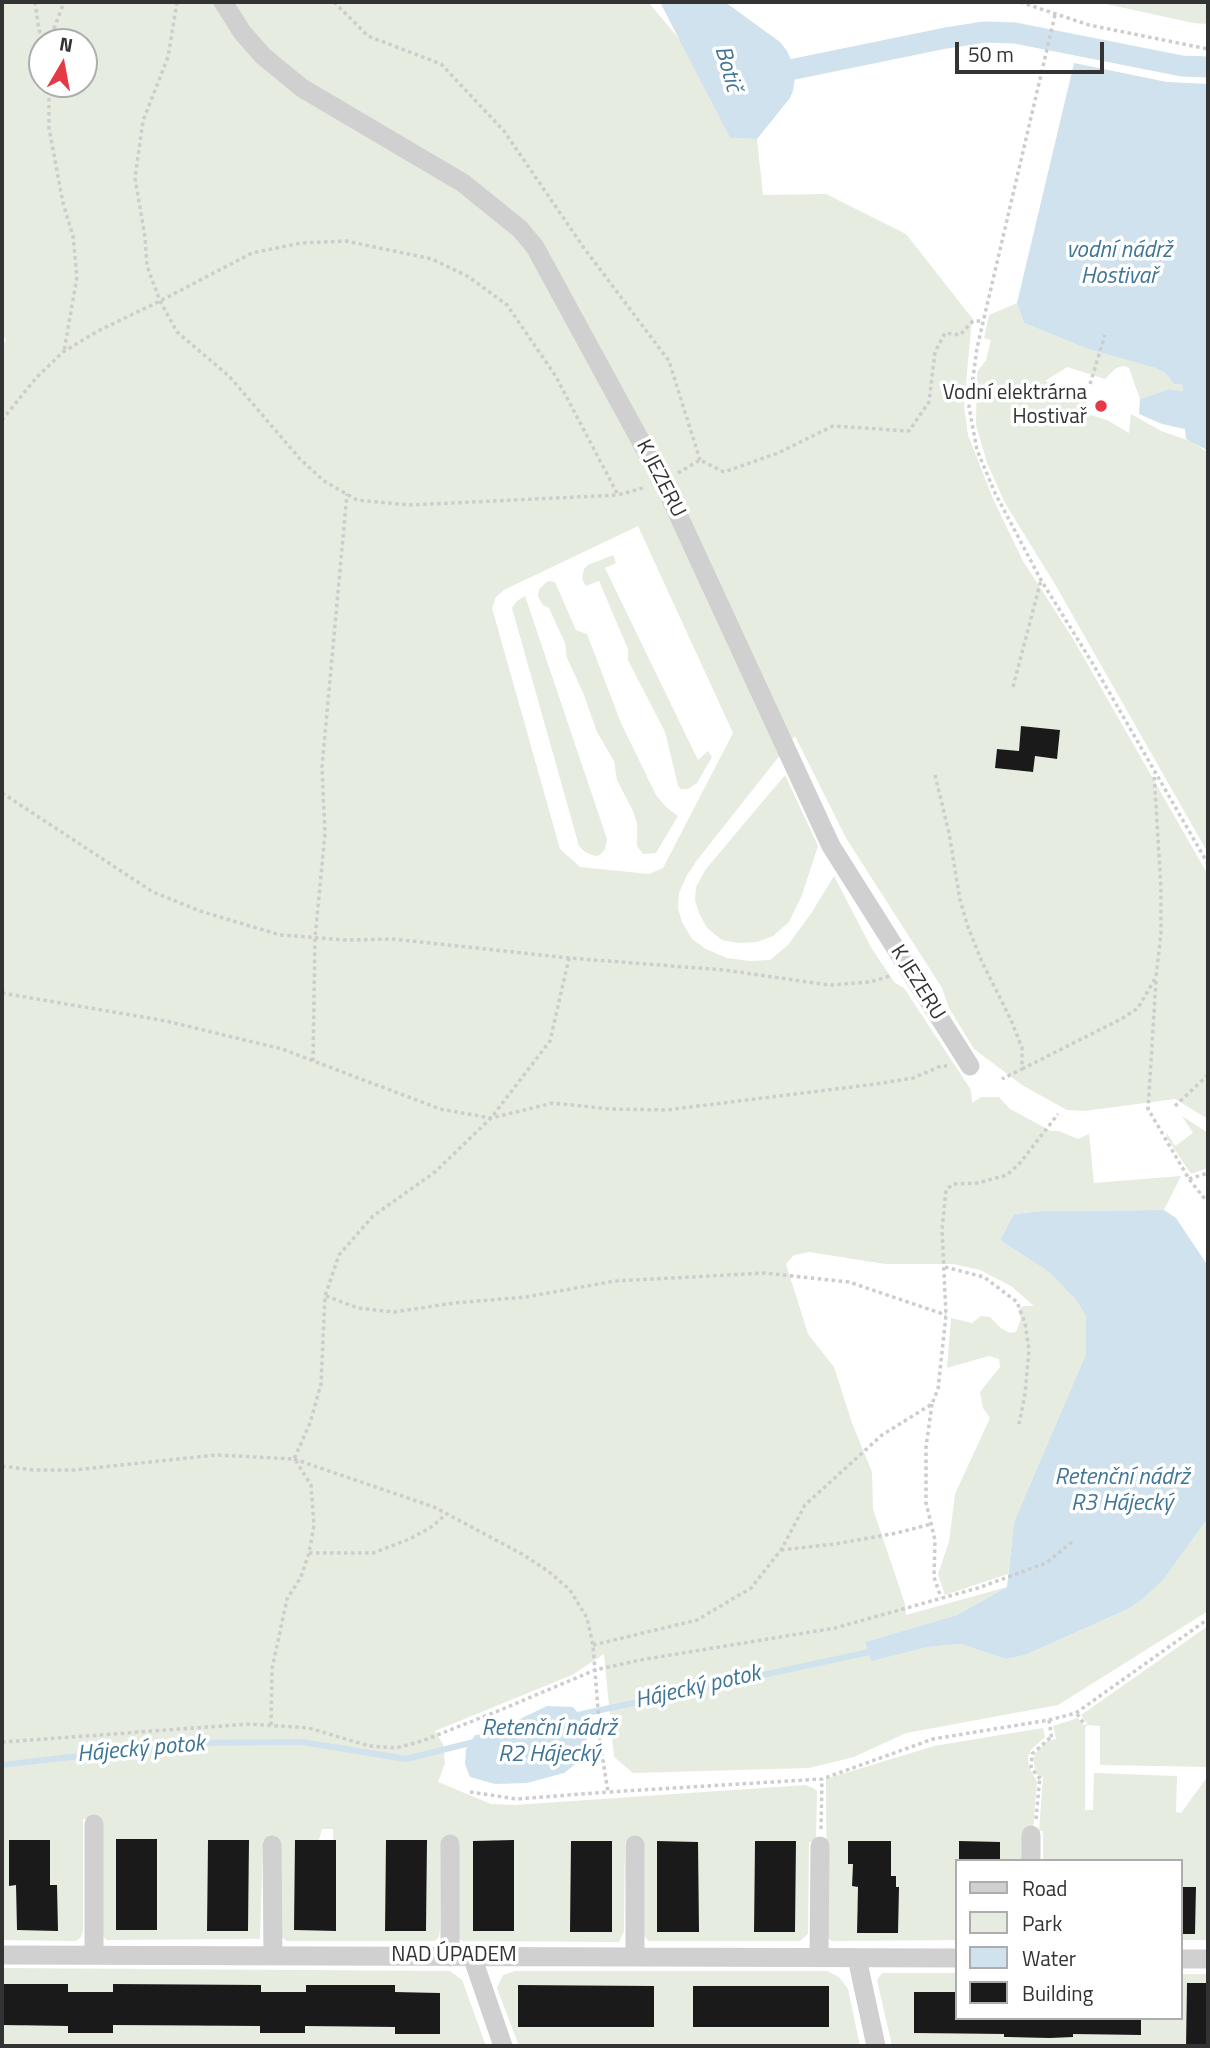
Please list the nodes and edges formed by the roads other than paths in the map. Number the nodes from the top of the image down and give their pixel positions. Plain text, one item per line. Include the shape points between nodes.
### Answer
1 (223, 2) edge
2 (970, 1066) road end
3 (94, 1824) dead end
4 (1031, 1835) road end
5 (450, 1844) dead end
6 (272, 1845) dead end
7 (635, 1845) dead end
8 (820, 1846) road end
9 (1031, 1859) edge
10 (2, 1955) edge
11 (94, 1955) junction
12 (274, 1956) junction
13 (450, 1956) junction
14 (472, 1956) junction
15 (635, 1957) junction
16 (819, 1957) junction
17 (857, 1958) junction
18 (954, 1958) edge
19 (1182, 1959) edge
20 (1208, 1959) edge
21 (503, 2046) edge
22 (876, 2046) edge

1 - 2 street, K JEZERU via 263,56 302,88 463,183 535,247 663,482 831,846
3 - 11 street
4 - 9 street
5 - 13 street
6 - 12 street
7 - 15 street
8 - 16 street
10 - 11 street, NAD ÚPADEM
11 - 12 street, NAD ÚPADEM
12 - 13 street, NAD ÚPADEM
13 - 14 street, NAD ÚPADEM
14 - 15 street, NAD ÚPADEM
14 - 21 street
15 - 16 street, NAD ÚPADEM
16 - 17 street, NAD ÚPADEM
17 - 18 street, NAD ÚPADEM
17 - 22 street
19 - 20 street

